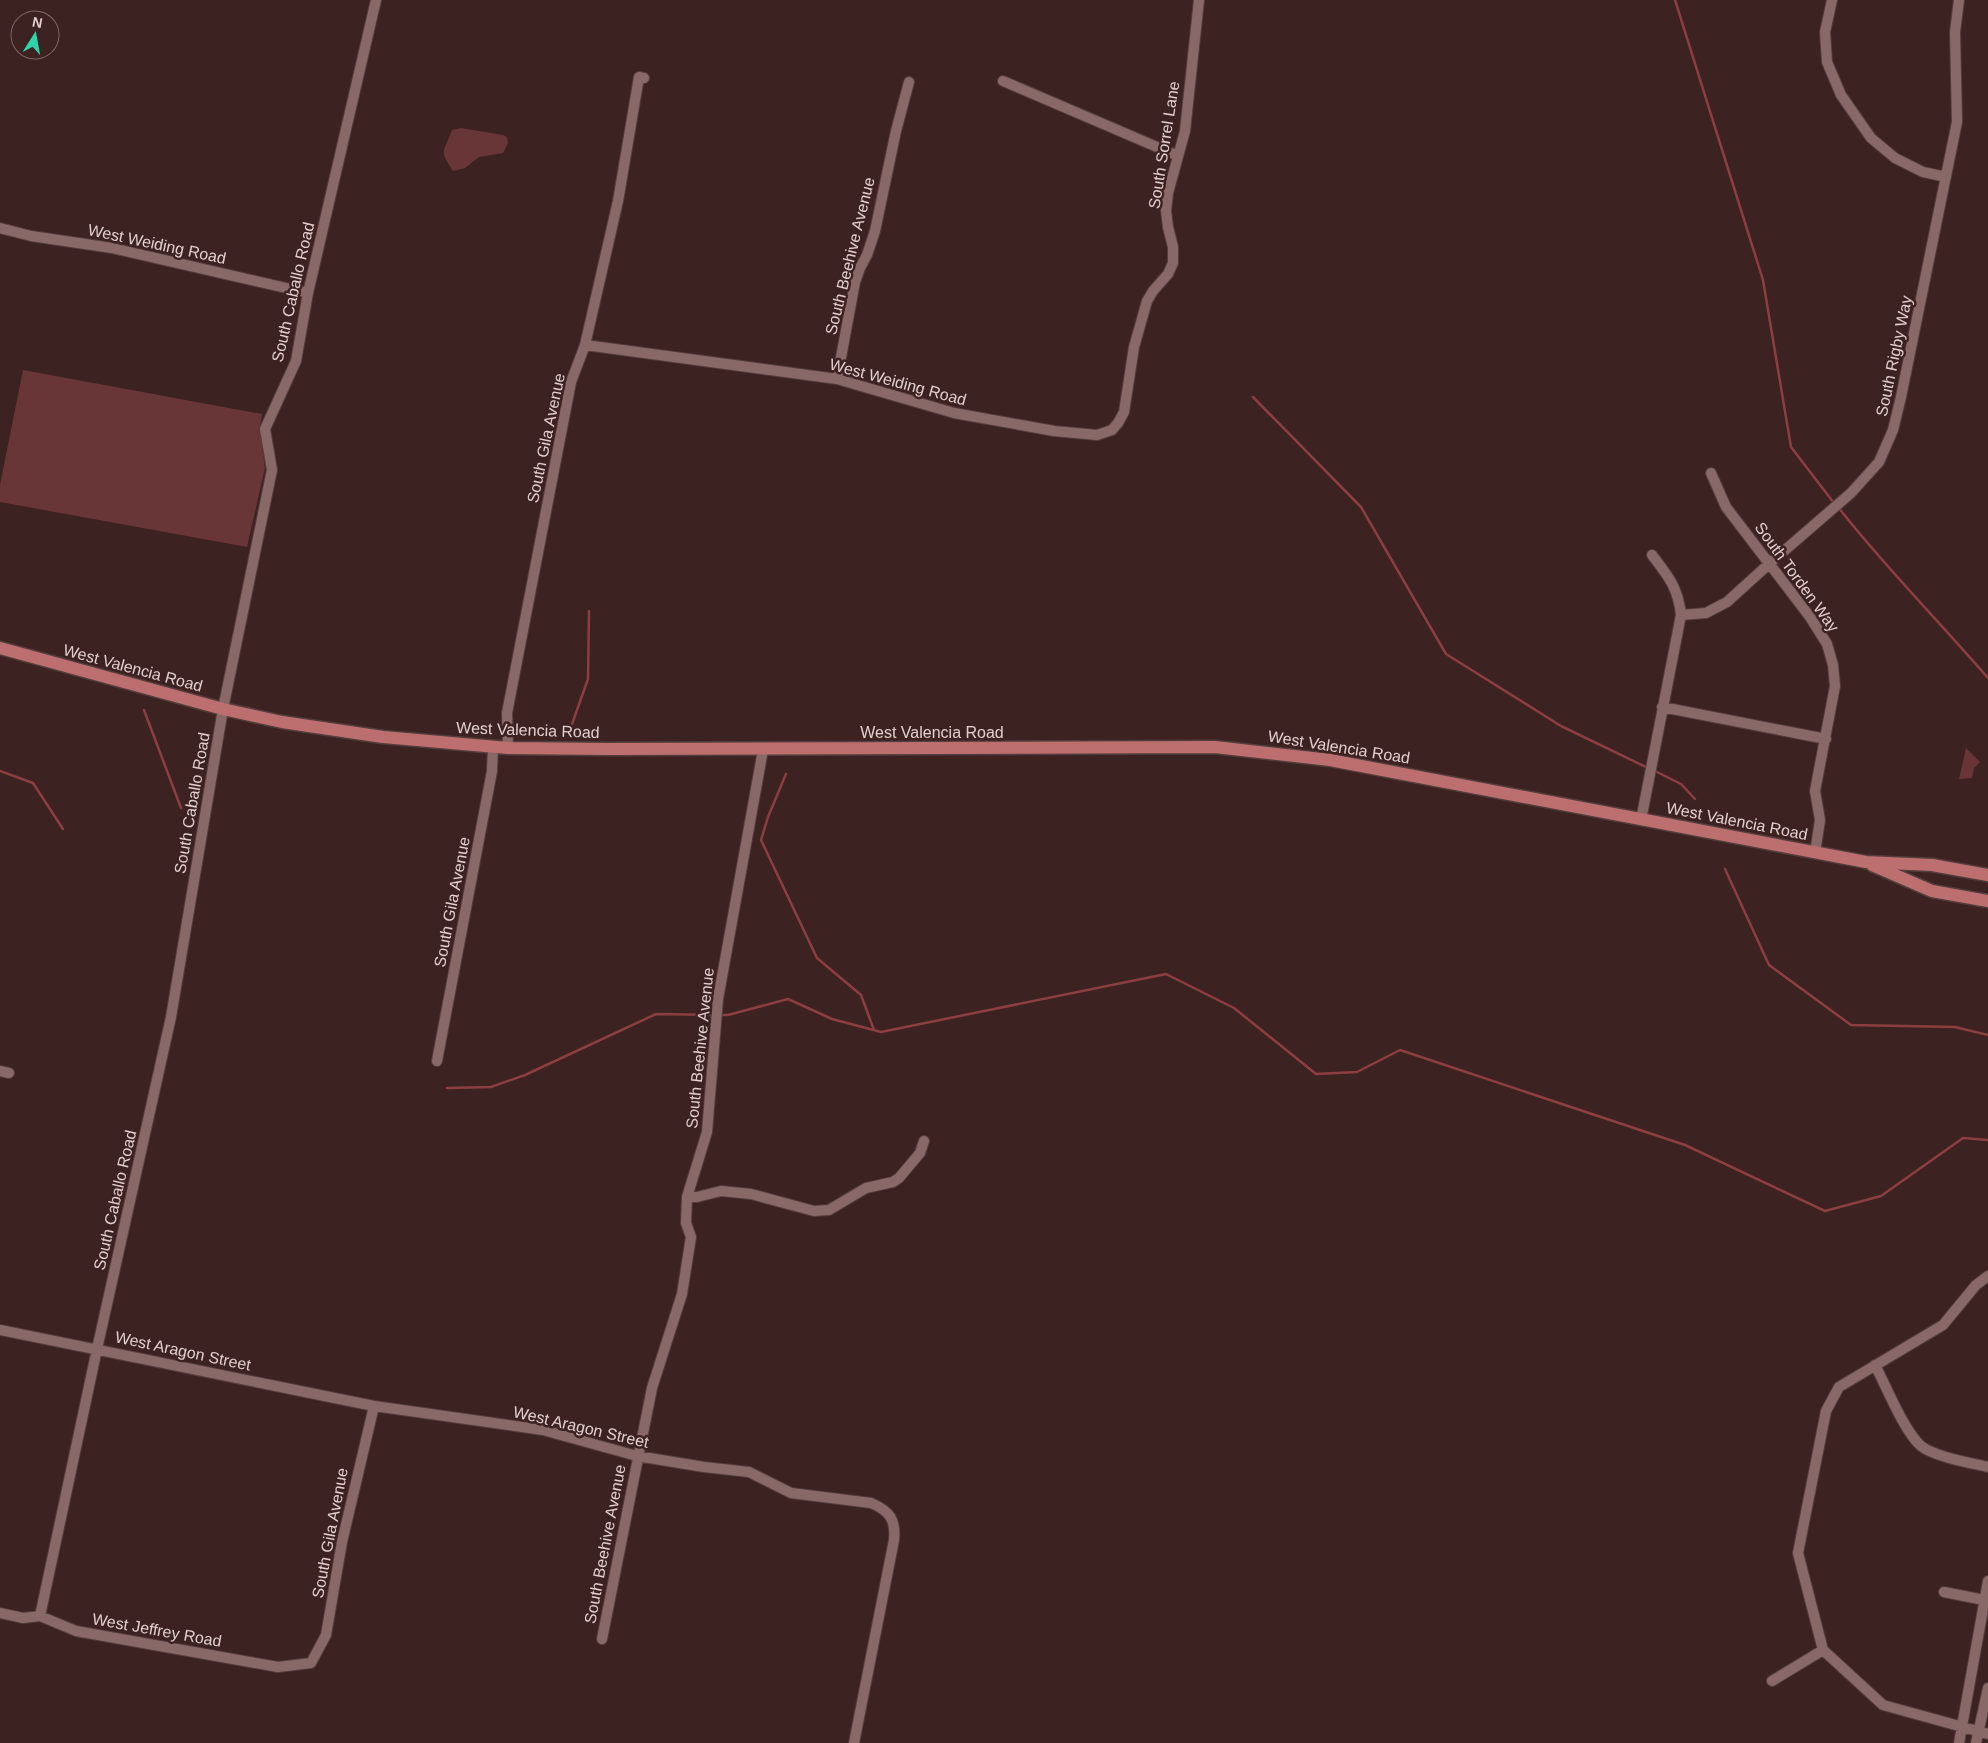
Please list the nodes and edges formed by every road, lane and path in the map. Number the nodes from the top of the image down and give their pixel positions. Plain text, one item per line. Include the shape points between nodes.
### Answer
1 (376, 0) edge
2 (1199, 0) edge
3 (1832, 0) edge
4 (1959, 0) edge
5 (641, 78) dead end
6 (1003, 81) dead end
7 (909, 82) dead end
8 (1178, 156) junction
9 (1946, 177) junction
10 (0, 228) edge
11 (308, 292) junction
12 (586, 345) junction
13 (837, 379) junction
14 (1112, 430) joint
15 (1711, 473) dead end
16 (1652, 555) dead end
17 (1770, 563) junction
18 (1681, 615) junction
19 (0, 648) edge
20 (1662, 707) junction
21 (223, 709) junction
22 (1826, 739) junction
23 (493, 747) junction
24 (508, 748) junction
25 (762, 750) junction
26 (1641, 820) junction
27 (1815, 853) junction
28 (1866, 862) junction
29 (1988, 875) edge
30 (1988, 901) edge
31 (437, 1061) dead end
32 (924, 1141) dead end
33 (687, 1197) junction
34 (1988, 1276) edge
35 (0, 1330) edge
36 (97, 1349) junction
37 (1876, 1365) junction
38 (374, 1406) junction
39 (637, 1456) junction
40 (1988, 1466) edge
41 (1988, 1581) edge
42 (1944, 1592) dead end
43 (1984, 1600) junction
44 (0, 1613) edge
45 (40, 1616) junction
46 (602, 1639) dead end
47 (1823, 1650) junction
48 (310, 1663) joint
49 (1772, 1681) dead end
50 (1988, 1688) edge
51 (1975, 1731) edge
52 (854, 1743) edge
53 (1959, 1743) edge
54 (1976, 1743) edge

1 - 11 street, South Caballo Road
2 - 8 street, South Sorrel Lane via 1185,131
3 - 9 street via 1825,32 1827,62 1841,94 1871,138 1895,158 1923,172
4 - 9 street, South Rigby Way via 1955,32 1957,122
5 - 12 street, South Gila Avenue
6 - 8 street
7 - 13 street, South Beehive Avenue via 875,231 855,282
8 - 14 street, South Sorrel Lane via 1166,211 1173,263 1147,301 1134,347 1124,412
9 - 17 street, South Rigby Way via 1893,430 1879,462 1852,493
10 - 11 street, West Weiding Road via 112,248
11 - 21 street, South Caballo Road via 296,361 265,429 272,470
12 - 13 street, West Weiding Road
12 - 24 street, South Gila Avenue via 571,382 530,588 507,713
13 - 14 street, West Weiding Road via 967,416 1082,435
15 - 17 street, South Torden Way via 1726,507
16 - 18 street via 1672,581
17 - 18 street, South Rigby Way via 1727,602 1706,613
17 - 22 street, South Torden Way via 1827,644 1835,686
18 - 20 street
19 - 21 main road, West Valencia Road
20 - 22 street
20 - 26 street
21 - 23 main road, West Valencia Road via 337,731
21 - 36 street, South Caballo Road via 171,1017
22 - 27 street, South Torden Way via 1815,791 1820,820
23 - 24 main road, West Valencia Road
23 - 31 street, South Gila Avenue via 490,781
24 - 25 main road, West Valencia Road
25 - 26 main road, West Valencia Road via 1215,747 1305,756
25 - 33 street, South Beehive Avenue via 718,999 708,1132
26 - 27 main road, West Valencia Road
27 - 28 main road, West Valencia Road
28 - 29 main road, West Valencia Road via 1932,865
28 - 30 main road, West Valencia Road via 1932,891
32 - 33 street via 920,1153 899,1178 866,1188 829,1210 814,1211 751,1194 721,1191
33 - 39 street, South Beehive Avenue via 686,1223 691,1237 682,1294 652,1388
34 - 37 street via 1976,1285 1943,1325
35 - 36 street, West Aragon Street
36 - 38 street, West Aragon Street
36 - 45 street, South Caballo Road
37 - 40 street via 1908,1430 1922,1447 1949,1458
37 - 47 street via 1838,1387 1826,1411 1798,1553
38 - 39 street, West Aragon Street via 543,1430
38 - 48 street, South Gila Avenue via 351,1496 326,1634
39 - 46 street, South Beehive Avenue
39 - 52 street, West Aragon Street via 749,1472 791,1493 871,1503 890,1515 895,1526 894,1540
41 - 43 street
42 - 43 street
43 - 51 street
44 - 45 street, West Jeffrey Road via 23,1618
45 - 48 street, West Jeffrey Road via 76,1631 278,1667
47 - 49 street
47 - 51 street via 1883,1705
50 - 51 street
51 - 53 street
51 - 54 street

